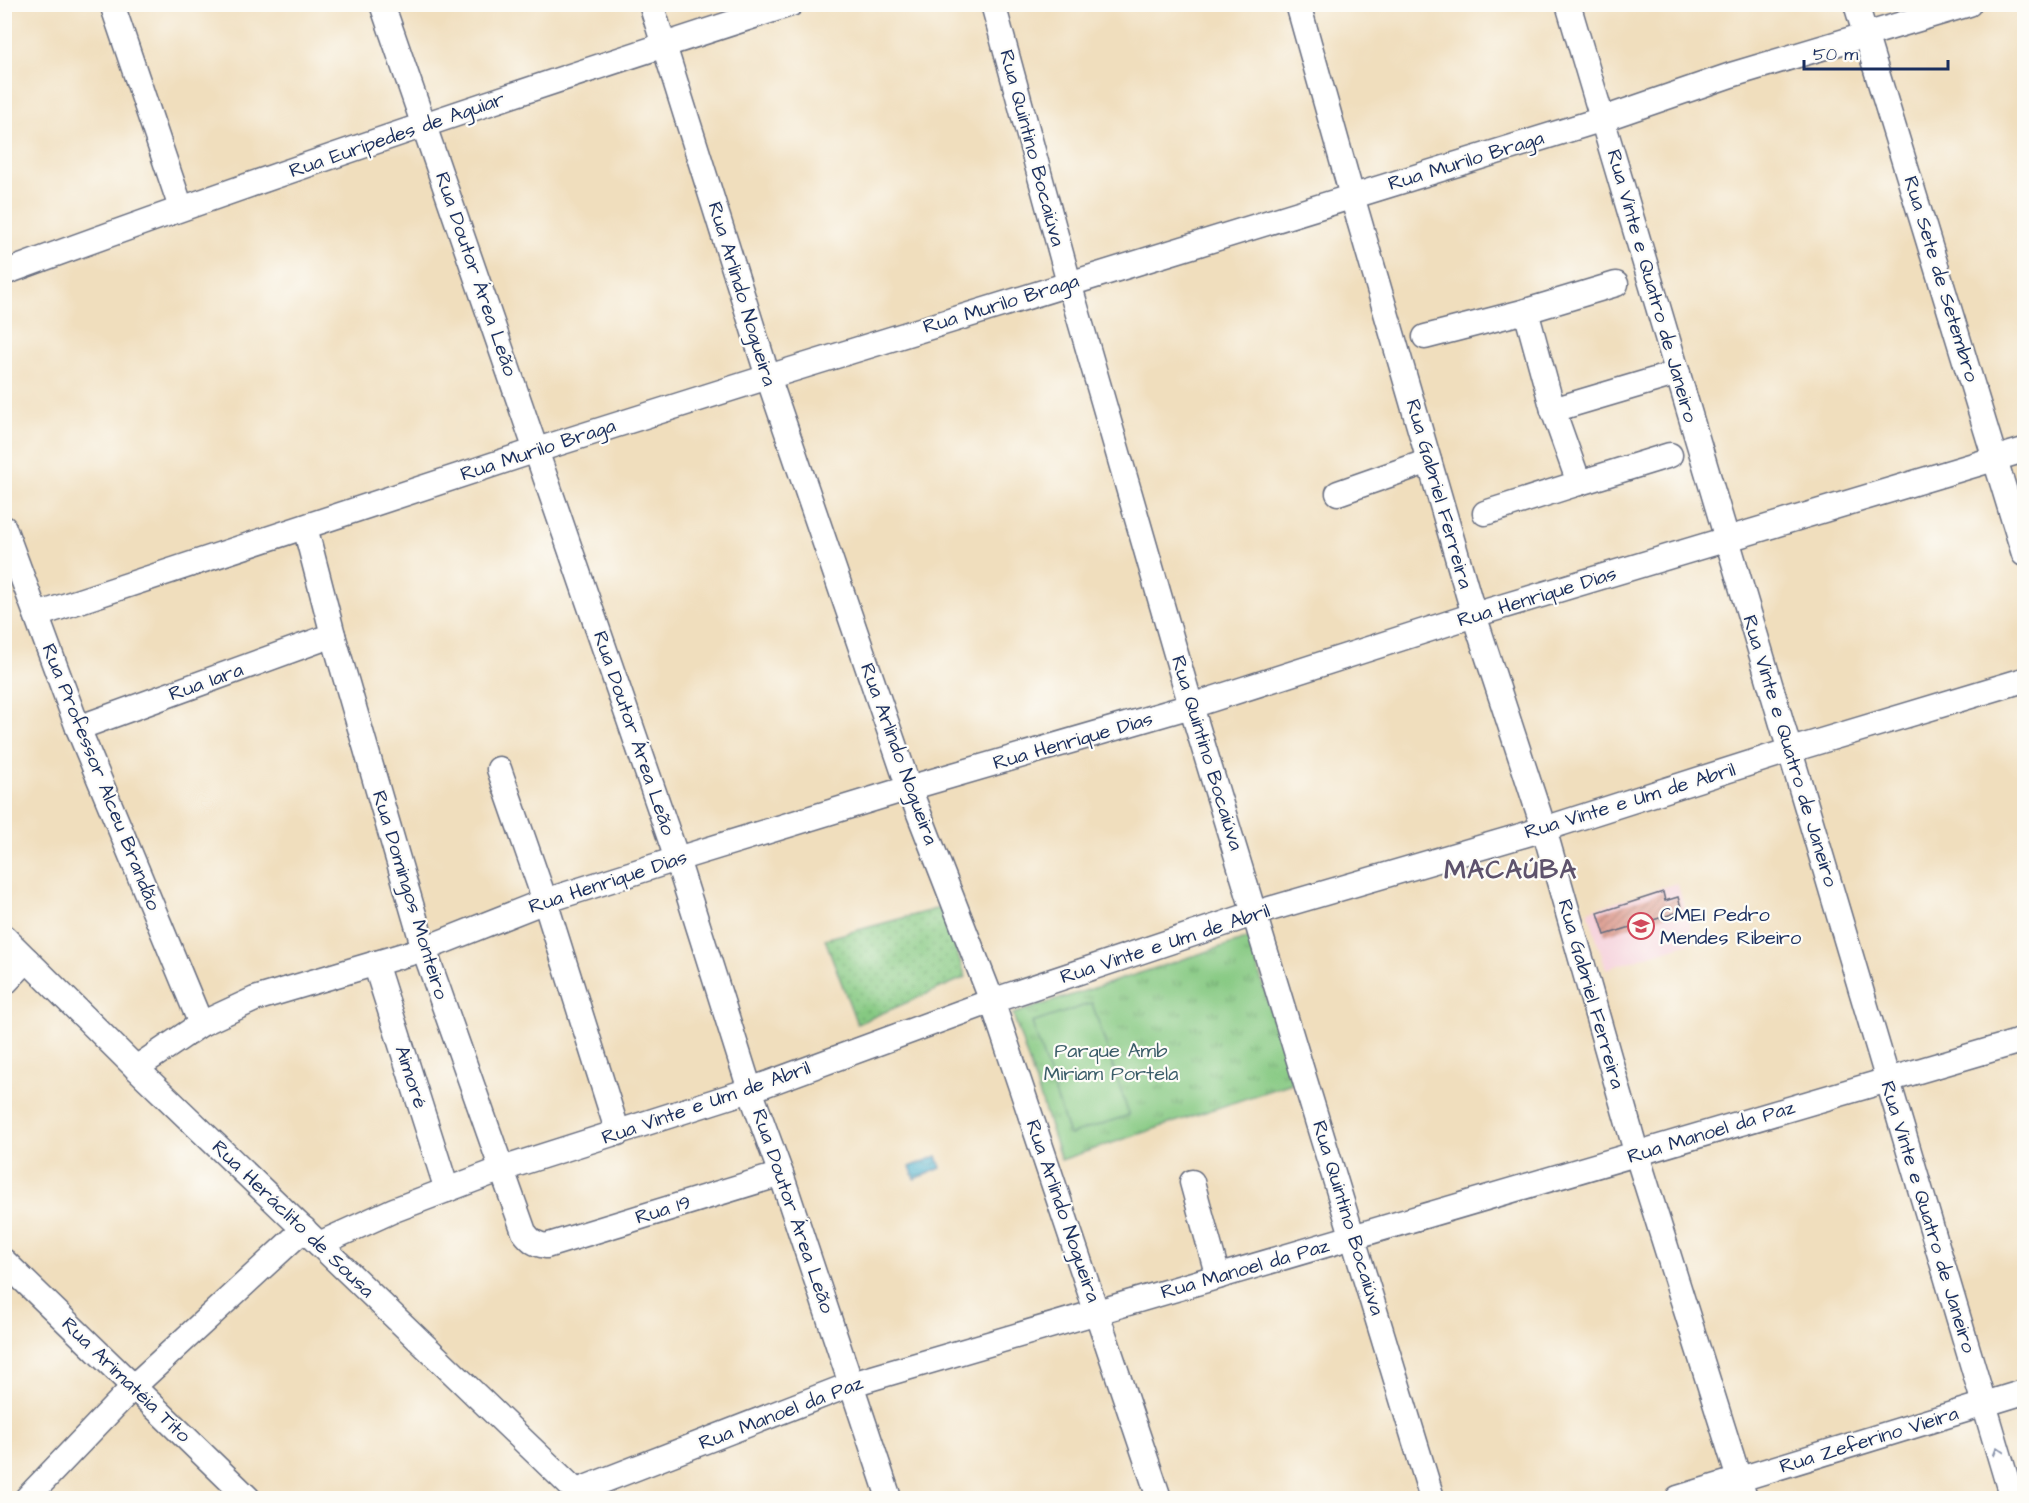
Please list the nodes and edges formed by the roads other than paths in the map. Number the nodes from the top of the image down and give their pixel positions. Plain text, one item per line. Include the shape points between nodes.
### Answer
1 (112, 4) edge
2 (382, 4) edge
3 (651, 4) edge
4 (791, 4) edge
5 (993, 4) edge
6 (1298, 4) edge
7 (1568, 4) edge
8 (1856, 4) edge
9 (1969, 4) edge
10 (1866, 36) junction
11 (666, 45) junction
12 (1603, 119) junction
13 (425, 125) junction
14 (1352, 196) junction
15 (181, 208) junction
16 (4, 273) edge
17 (1069, 283) junction
18 (1616, 284) dead end
19 (1526, 311) junction
20 (1425, 337) dead end
21 (1678, 373) junction
22 (768, 377) junction
23 (1553, 410) junction
24 (537, 450) junction
25 (2025, 450) edge
26 (1671, 455) dead end
27 (1996, 458) junction
28 (1429, 461) junction
29 (1579, 483) junction
30 (1338, 493) dead end
31 (1485, 513) dead end
32 (305, 526) junction
33 (4, 528) edge
34 (1726, 540) junction
35 (2025, 554) edge
36 (37, 615) junction
37 (1474, 615) junction
38 (333, 635) junction
39 (2025, 680) edge
40 (1191, 706) junction
41 (78, 729) junction
42 (1791, 750) junction
43 (499, 769) dead end
44 (909, 788) junction
45 (1544, 829) junction
46 (677, 859) junction
47 (545, 901) junction
48 (1256, 913) junction
49 (4, 937) edge
50 (423, 949) junction
51 (27, 960) junction
52 (375, 963) junction
53 (4, 984) edge
54 (992, 1001) junction
55 (201, 1024) junction
56 (2025, 1040) edge
57 (136, 1068) junction
58 (1887, 1080) junction
59 (750, 1090) junction
60 (618, 1133) junction
61 (1637, 1155) junction
62 (502, 1169) junction
63 (781, 1174) junction
64 (1192, 1182) dead end
65 (447, 1190) junction
66 (311, 1237) junction
67 (1353, 1238) junction
68 (546, 1246) joint
69 (4, 1261) edge
70 (1218, 1277) junction
71 (1097, 1312) junction
72 (852, 1384) junction
73 (134, 1387) junction
74 (2025, 1392) edge
75 (1984, 1404) junction
76 (1742, 1489) edge
77 (580, 1495) edge
78 (27, 1498) edge
79 (248, 1498) edge
80 (889, 1498) edge
81 (1159, 1498) edge
82 (1432, 1498) edge
83 (1678, 1498) edge
84 (2012, 1498) edge

1 - 15 street
2 - 13 street, Rua Doutor Área Leão
3 - 11 street, Rua Arlindo Nogueira
4 - 11 street, Rua Eurípedes de Aguiar
5 - 17 street, Rua Quintino Bocaiúva
6 - 14 street, Rua Gabriel Ferreira
7 - 12 street, Rua Vinte e Quatro de Janeiro
8 - 10 street, Rua Sete de Setembro
9 - 10 street, Rua Murilo Braga
10 - 12 street, Rua Murilo Braga via 1731,75
10 - 27 street, Rua Sete de Setembro
11 - 13 street, Rua Eurípedes de Aguiar
11 - 22 street, Rua Arlindo Nogueira
12 - 14 street, Rua Murilo Braga
12 - 21 street, Rua Vinte e Quatro de Janeiro
13 - 15 street, Rua Eurípedes de Aguiar
13 - 24 street, Rua Doutor Área Leão
14 - 17 street, Rua Murilo Braga
14 - 28 street, Rua Gabriel Ferreira
15 - 16 street, Rua Eurípedes de Aguiar
17 - 22 street, Rua Murilo Braga
17 - 40 street, Rua Quintino Bocaiúva
18 - 19 street
19 - 20 street
19 - 23 street
21 - 23 street
21 - 34 street, Rua Vinte e Quatro de Janeiro
22 - 24 street, Rua Murilo Braga
22 - 44 street, Rua Arlindo Nogueira
23 - 29 street
24 - 32 street, Rua Murilo Braga
24 - 46 street, Rua Doutor Área Leão
25 - 27 street, Rua Henrique Dias
26 - 29 street
27 - 34 street, Rua Henrique Dias
27 - 35 street, Rua Sete de Setembro
28 - 30 street
28 - 37 street, Rua Gabriel Ferreira
29 - 31 street
32 - 36 street, Rua Murilo Braga
32 - 38 street, Rua Domingos Monteiro
33 - 36 street, Rua Professor Alceu Brandão
34 - 37 street, Rua Henrique Dias
34 - 42 street, Rua Vinte e Quatro de Janeiro
36 - 41 street, Rua Professor Alceu Brandão
37 - 40 street, Rua Henrique Dias
37 - 45 street, Rua Gabriel Ferreira
38 - 41 street, Rua Iara
38 - 50 street, Rua Domingos Monteiro
39 - 42 street, Rua Vinte e Um de Abril
40 - 44 street, Rua Henrique Dias
40 - 48 street, Rua Quintino Bocaiúva
41 - 55 street, Rua Professor Alceu Brandão
42 - 45 street, Rua Vinte e Um de Abril
42 - 58 street, Rua Vinte e Quatro de Janeiro
43 - 47 street
44 - 46 street, Rua Henrique Dias
44 - 54 street, Rua Arlindo Nogueira
45 - 48 street, Rua Vinte e Um de Abril
45 - 61 street, Rua Gabriel Ferreira
46 - 47 street, Rua Henrique Dias
46 - 59 street, Rua Doutor Área Leão
47 - 50 street, Rua Henrique Dias
47 - 60 street
48 - 54 street, Rua Vinte e Um de Abril
48 - 67 street, Rua Quintino Bocaiúva
49 - 51 street, Rua Heráclito de Sousa
50 - 52 street, Rua Henrique Dias
50 - 62 street, Rua Domingos Monteiro
51 - 53 street
51 - 57 street, Rua Heráclito de Sousa
52 - 55 street, Rua Henrique Dias via 255,999
52 - 65 street, Aimoré
54 - 59 street, Rua Vinte e Um de Abril
54 - 71 street, Rua Arlindo Nogueira
55 - 57 street, Rua Henrique Dias
56 - 58 street, Rua Manoel da Paz
57 - 66 street, Rua Heráclito de Sousa
58 - 61 street, Rua Manoel da Paz
58 - 75 street, Rua Vinte e Quatro de Janeiro
59 - 60 street, Rua Vinte e Um de Abril
59 - 63 street, Rua Doutor Área Leão
60 - 62 street, Rua Vinte e Um de Abril
61 - 67 street, Rua Manoel da Paz
61 - 76 street, Rua Gabriel Ferreira
62 - 65 street, Rua Vinte e Um de Abril
62 - 68 street, Rua Domingos Monteiro via 524,1232 537,1245
63 - 68 street, Rua 19
63 - 72 street, Rua Doutor Área Leão
64 - 70 street
65 - 66 street, Rua Vinte e Um de Abril
66 - 73 street, Rua Vinte e Um de Abril
66 - 77 street, Rua Heráclito de Sousa
67 - 70 street, Rua Manoel da Paz
67 - 82 street, Rua Quintino Bocaiúva
69 - 73 street, Rua Arimatéia Tito
70 - 71 street, Rua Manoel da Paz
71 - 72 street, Rua Manoel da Paz
71 - 81 street, Rua Arlindo Nogueira
72 - 77 street, Rua Manoel da Paz
72 - 80 street, Rua Doutor Área Leão
73 - 78 street, Rua Vinte e Um de Abril
73 - 79 street, Rua Arimatéia Tito
74 - 75 street, Rua Zeferino Vieira
75 - 76 street, Rua Zeferino Vieira
84 -> 75 street, Rua Vinte e Quatro de Janeiro
76 - 83 street, Rua Zeferino Vieira

